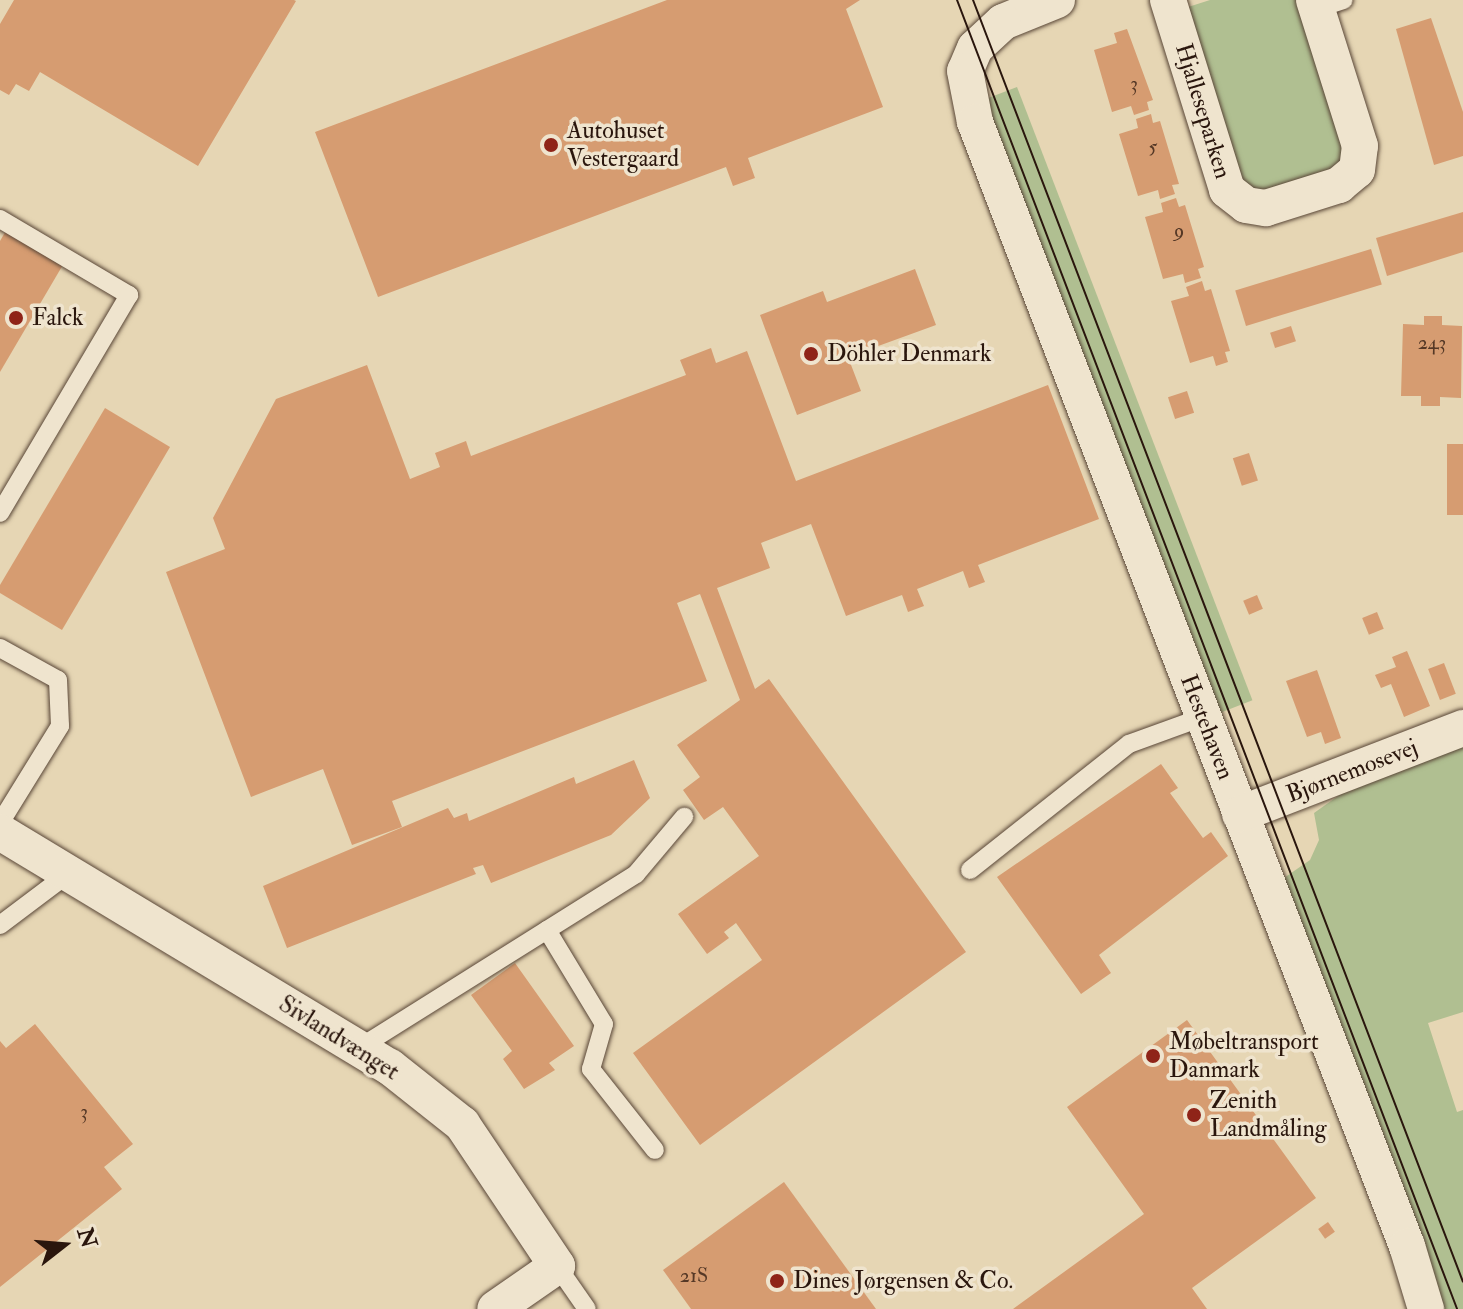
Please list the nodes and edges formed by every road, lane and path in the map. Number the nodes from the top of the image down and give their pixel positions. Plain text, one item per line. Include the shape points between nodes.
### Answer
1 (1057, 0) edge
2 (1168, 0) edge
3 (1325, 3) edge
4 (0, 219) edge
5 (0, 513) edge
6 (0, 648) edge
7 (1203, 717) junction
8 (1463, 728) edge
9 (1240, 814) junction
10 (684, 817) dead end
11 (0, 823) edge
12 (0, 832) edge
13 (970, 870) dead end
14 (69, 873) junction
15 (0, 925) edge
16 (547, 930) junction
17 (359, 1048) junction
18 (655, 1150) dead end
19 (557, 1266) junction
20 (495, 1309) edge
21 (587, 1309) edge
22 (1426, 1309) edge

1 - 7 street, Hestehaven via 986,34 968,59 967,90
2 - 3 street, Hjalleseparken via 1227,190 1246,205 1266,208 1339,185 1357,170 1360,146
4 - 5 lane via 129,295
6 - 11 lane via 58,680 60,726
7 - 9 street, Hestehaven
7 - 13 lane via 1129,744
8 - 9 street, Bjørnemosevej
9 - 22 street, Hestehaven via 1397,1218
10 - 16 lane via 636,874
12 - 14 street, Sivlandvænget
14 - 15 lane
14 - 17 street, Sivlandvænget
16 - 17 lane
16 - 18 lane via 604,1024 591,1069
17 - 19 street, Sivlandvænget via 462,1124
19 - 20 street
19 - 21 lane

